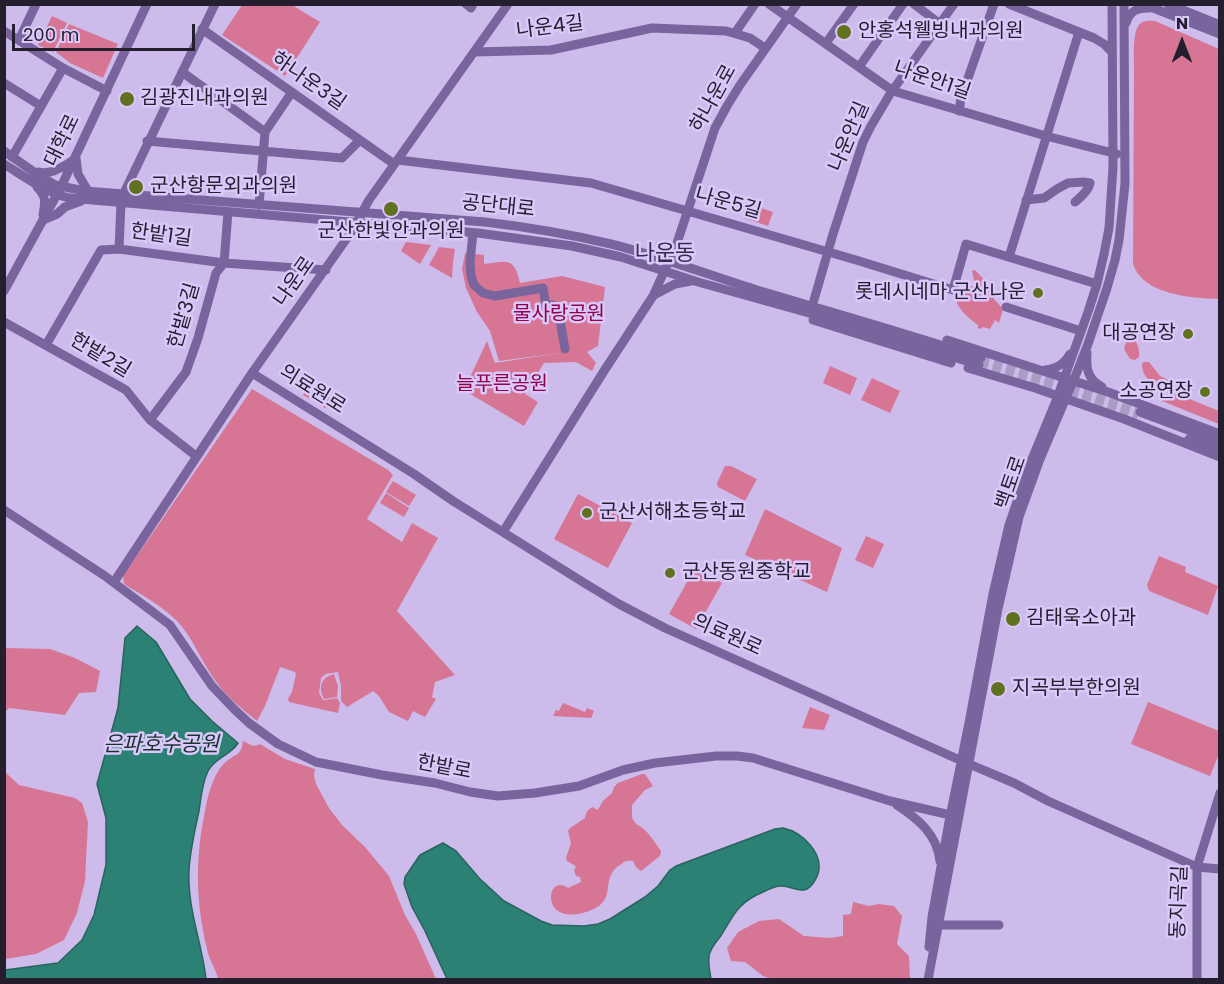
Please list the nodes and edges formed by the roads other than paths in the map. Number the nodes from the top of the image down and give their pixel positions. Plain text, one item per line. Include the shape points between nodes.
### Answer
1 (36, 4) edge
2 (147, 4) edge
3 (215, 4) edge
4 (466, 4) edge
5 (473, 4) edge
6 (508, 4) edge
7 (755, 4) edge
8 (769, 4) edge
9 (797, 4) edge
10 (854, 4) edge
11 (903, 4) edge
12 (914, 4) edge
13 (954, 4) edge
14 (994, 4) edge
15 (1009, 4) edge
16 (1112, 4) edge
17 (1124, 4) edge
18 (1143, 4) edge
19 (1168, 4) edge
20 (1159, 10) junction
21 (788, 17) junction
22 (940, 24) junction
23 (1220, 25) edge
24 (1124, 28) junction
25 (202, 29) junction
26 (4, 31) edge
27 (1079, 32) junction
28 (735, 33) junction
29 (1220, 34) edge
30 (19, 40) junction
31 (825, 43) junction
32 (765, 48) junction
33 (475, 52) junction
34 (1112, 52) junction
35 (859, 67) junction
36 (63, 68) junction
37 (182, 72) junction
38 (4, 83) edge
39 (107, 91) junction
40 (892, 91) junction
41 (292, 92) junction
42 (41, 106) junction
43 (959, 111) junction
44 (265, 132) junction
45 (1046, 136) junction
46 (360, 140) junction
47 (147, 141) junction
48 (263, 152) junction
49 (8, 154) edge
50 (1113, 154) junction
51 (1125, 156) junction
52 (75, 158) junction
53 (396, 162) junction
54 (6, 168) edge
55 (32, 171) junction
56 (34, 183) junction
57 (58, 191) junction
58 (88, 196) junction
59 (122, 199) junction
60 (1026, 201) junction
61 (1076, 202) dead end
62 (259, 205) junction
63 (687, 211) junction
64 (228, 212) junction
65 (362, 213) junction
66 (42, 222) junction
67 (357, 222) junction
68 (473, 232) junction
69 (119, 249) junction
70 (828, 252) junction
71 (1009, 257) junction
72 (669, 261) junction
73 (224, 263) junction
74 (326, 270) junction
75 (664, 271) junction
76 (720, 278) junction
77 (698, 282) junction
78 (1097, 284) junction
79 (4, 291) edge
80 (653, 296) junction
81 (814, 300) junction
82 (1006, 307) dead end
83 (4, 322) edge
84 (1080, 333) junction
85 (1088, 344) junction
86 (46, 345) junction
87 (565, 349) dead end
88 (1039, 370) junction
89 (252, 373) junction
90 (1069, 379) junction
91 (1031, 387) junction
92 (1062, 397) junction
93 (1125, 398) junction
94 (150, 420) junction
95 (1045, 429) junction
96 (1220, 434) edge
97 (1220, 442) edge
98 (1220, 450) edge
99 (196, 456) junction
100 (1220, 457) edge
101 (4, 510) edge
102 (502, 532) junction
103 (114, 582) junction
104 (965, 763) junction
105 (1220, 793) edge
106 (890, 801) junction
107 (955, 816) junction
108 (1197, 867) junction
109 (1220, 869) edge
110 (940, 872) junction
111 (935, 925) junction
112 (999, 925) dead end
113 (1197, 980) edge

1 - 30 street
2 - 39 street, 대학로
3 - 25 street
4 - 5 street via 471,8
6 - 33 street, 나운로
7 - 28 street
8 - 21 street, 나운안1길
9 - 21 street, 하나운로
10 - 31 street
11 - 35 street
12 - 22 street
13 - 22 street, 나운안길
14 - 43 street
15 - 27 street
16 - 34 street, 백토로
17 - 24 street, 백토로
18 - 20 street
19 - 23 street
20 - 24 street via 1134,10
20 - 29 street
21 - 31 street, 나운안1길
21 - 32 street, 하나운로
22 - 40 street, 나운안길
24 - 51 street, 백토로
25 - 37 street
25 - 41 street, 하나운3길
26 - 30 street
27 - 34 street
27 - 45 street
28 - 32 street, 나운4길
28 - 33 street, 나운4길 via 652,28 551,50
30 - 36 street
31 - 35 street, 나운안1길
32 - 63 street, 하나운로 via 715,128
33 - 53 street, 나운로
34 - 50 street, 백토로
35 - 40 street, 나운안1길
36 - 39 street
36 - 42 street
37 - 44 street
37 - 47 street
38 - 42 street
39 - 52 street, 대학로
40 - 43 street, 나운안1길
40 - 70 street, 나운안길 via 863,142
41 - 44 street
41 - 46 street, 하나운3길
42 - 49 street
43 - 45 street, 나운안1길
44 - 48 street
45 - 50 street, 나운안1길
45 - 60 street
46 - 48 street via 342,158
46 - 53 street, 하나운3길
47 - 48 street
47 - 59 street
48 - 62 street
49 - 55 street, 공단대로
50 - 51 street, 나운안1길
50 - 78 street, 백토로 via 1109,228
51 - 85 street, 백토로 via 1115,260
52 - 55 street via 46,174
52 - 57 street, 대학로
52 - 58 street
53 - 63 street, 나운5길 via 580,181
53 - 65 street, 나운로
54 - 56 street, 공단대로
55 - 57 street, 공단대로
56 - 57 street, 공단대로
56 - 66 street via 43,193
57 - 58 street, 공단대로
57 - 66 street, 대학로
58 - 59 street, 공단대로
58 - 66 street
59 - 62 street, 공단대로
59 - 64 street, 공단대로
59 - 69 street
60 - 61 street via 1044,198 1068,183 1090,183
60 - 71 street
62 - 65 street, 공단대로
63 - 70 street, 나운5길
63 - 72 street, 하나운로
64 - 67 street, 공단대로
64 - 73 street, 한밭3길
65 - 67 street, 나운로
65 - 72 street, 공단대로 via 525,227 611,244
66 - 79 street, 대학로
67 - 68 street, 공단대로
67 - 74 street, 나운로
68 - 75 street, 공단대로 via 572,246
68 - 87 street via 470,268 474,285 495,296 543,288 546,305 553,305 559,314
69 - 73 street, 한밭1길
69 - 86 street, 한밭1길 via 101,249
70 - 71 street, 나운5길 via 954,290 966,244
70 - 81 street, 나운안길
71 - 78 street
72 - 75 street, 하나운로
72 - 76 street, 공단대로
73 - 74 street, 한밭1길
73 - 94 street, 한밭3길 via 216,273 186,372
74 - 89 street, 나운로
75 - 77 street, 공단대로
75 - 80 street, 하나운로
76 - 77 street, 공단대로 via 895,330 980,361
76 - 81 street
77 - 80 street via 675,284
77 - 91 street
78 - 84 street, 백토로
80 - 102 street, 하나운로
81 - 88 street
82 - 84 street
83 - 86 street, 한밭2길
84 - 88 street via 1061,365
84 - 90 street, 백토로
85 - 90 street, 백토로
85 - 93 street via 1089,376 1096,384
86 - 94 street, 한밭2길 via 126,390
88 - 90 street
89 - 99 street, 나운로
89 - 102 street, 의료원로
90 - 92 street, 백토로
90 - 93 street
91 - 92 street
91 - 95 street via 1048,401
92 - 95 street, 백토로
92 - 100 street
92 - 104 street, 백토로 via 1019,517
93 - 96 street
94 - 99 street, 한밭2길
95 - 104 street, 백토로 via 1009,525 993,594
97 - 98 street via 1138,415
99 - 103 street, 나운로
101 - 103 street, 한밭로
102 - 104 street, 의료원로 via 665,628
103 - 106 street, 한밭로 via 170,626 212,686 249,723 285,748 316,762 498,796 579,786 655,764 738,756
104 - 107 street, 백토로
104 - 108 street, 의료원로
105 - 108 street, 동지곡길
106 - 107 street, 한밭로
106 - 110 street via 923,825 938,851
107 - 110 street, 백토로
107 - 111 street, 백토로
108 - 109 street, 의료원로
108 - 113 street, 동지곡길
110 - 111 street, 백토로
111 - 112 street

